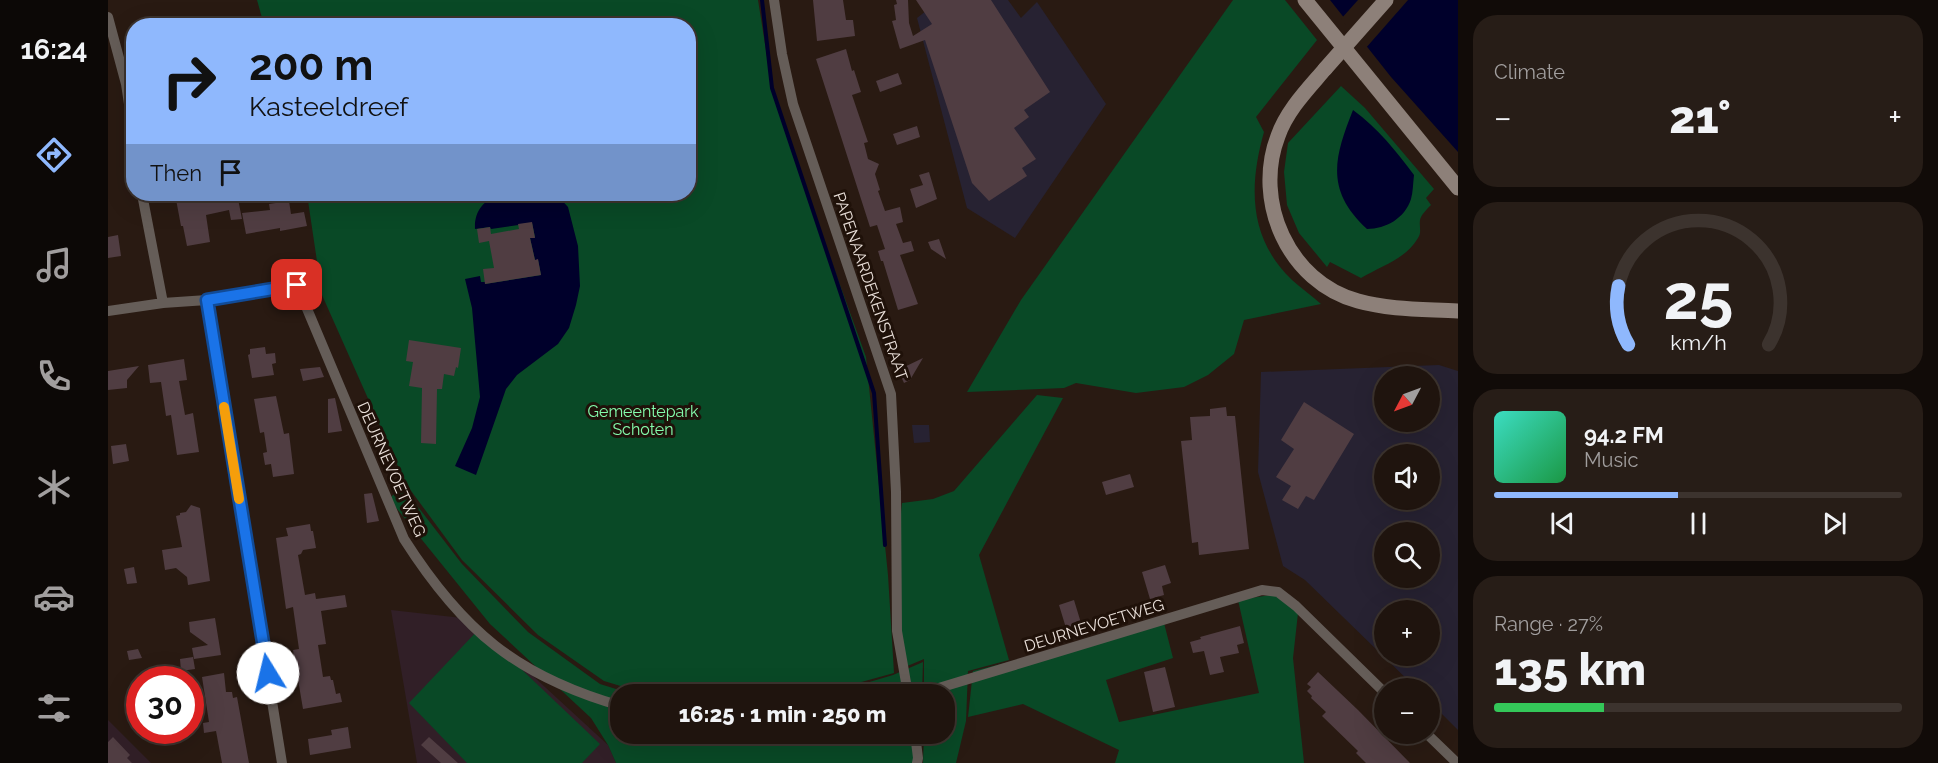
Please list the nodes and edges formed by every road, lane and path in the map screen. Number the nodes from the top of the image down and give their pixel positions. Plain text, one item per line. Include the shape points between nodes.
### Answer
1 (774, 0) edge
2 (1305, 0) edge
3 (1386, 0) edge
4 (108, 17) edge
5 (126, 84) edge
6 (1458, 188) edge
7 (143, 201) edge
8 (207, 300) junction
9 (163, 303) junction
10 (1455, 308) edge
11 (108, 311) edge
12 (1374, 682) edge
13 (906, 684) edge
14 (952, 684) edge
15 (610, 702) edge
16 (916, 744) edge
17 (1437, 744) edge
18 (282, 763) edge
19 (917, 763) edge
20 (1457, 763) edge

1 - 13 street, PAPENAARDEKENSTRAAT via 793,104 891,394 897,631
2 - 6 street
3 - 10 street, bridge via 1285,119 1271,159 1272,206 1287,246 1319,282 1356,301 1421,309
4 - 5 street
7 - 9 street
8 - 9 street
8 - 15 street, DEURNEVOETWEG via 297,285 400,530 423,569 480,634 518,663 554,682
8 - 18 street
9 - 11 street
12 - 14 street, DEURNEVOETWEG via 1296,606 1278,592 1262,590
16 - 19 street
17 - 20 street

